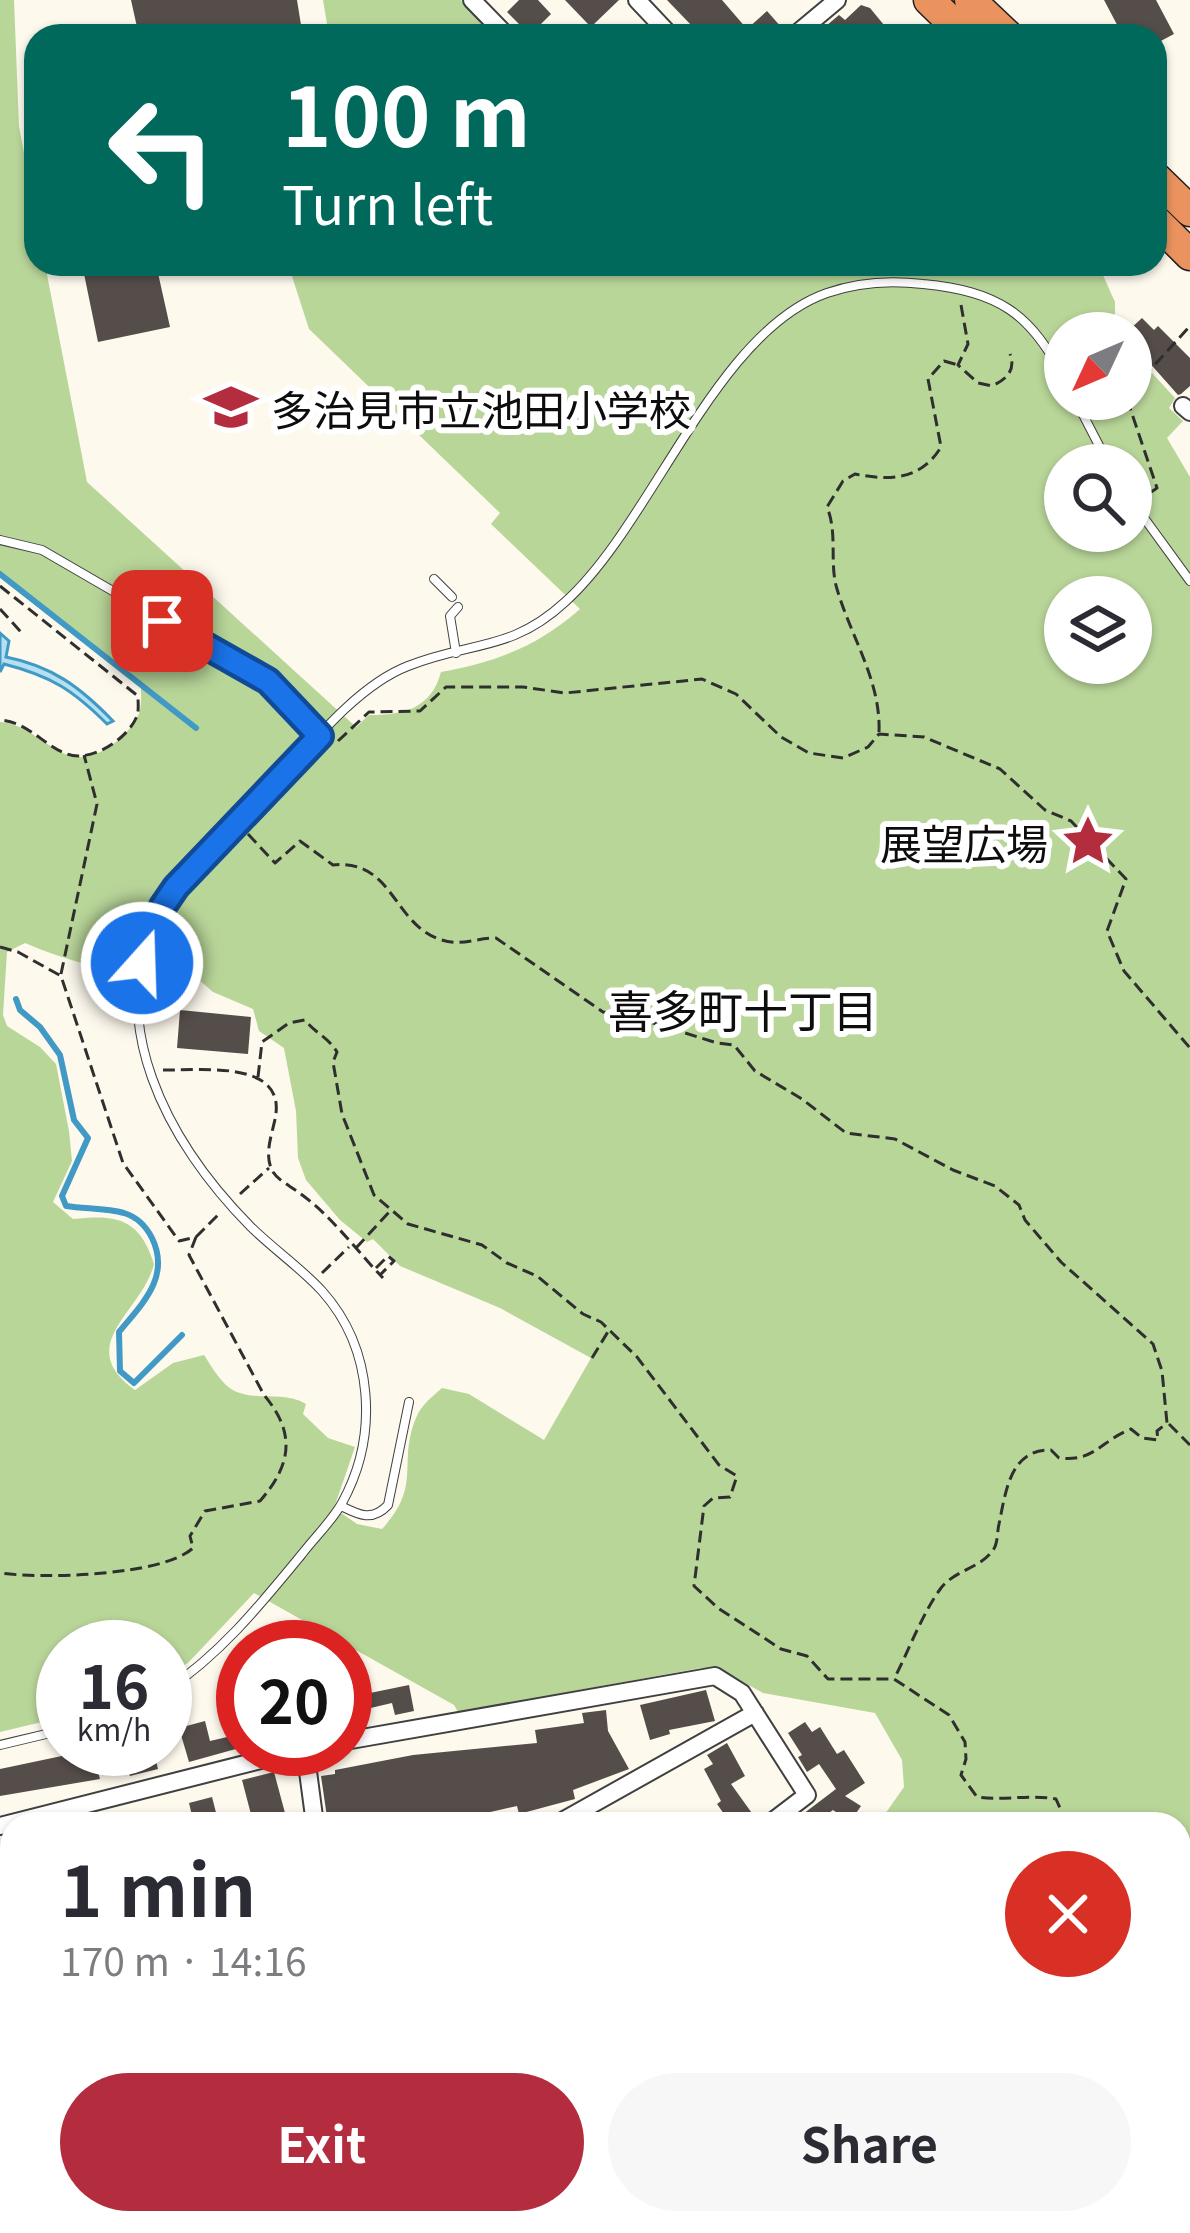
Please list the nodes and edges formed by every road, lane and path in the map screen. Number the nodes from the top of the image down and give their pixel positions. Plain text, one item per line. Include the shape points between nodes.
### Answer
1 (472, 0) edge
2 (637, 0) edge
3 (837, 0) edge
4 (929, 0) edge
5 (970, 0) edge
6 (495, 24) edge
7 (660, 24) edge
8 (808, 24) edge
9 (954, 24) edge
10 (995, 24) edge
11 (1167, 189) edge
12 (1190, 212) edge
13 (1167, 232) edge
14 (1190, 255) edge
15 (961, 299) dead end
16 (1190, 326) edge
17 (1044, 341) edge
18 (1010, 354) dead end
19 (958, 364) junction
20 (1152, 368) edge
21 (1152, 529) edge
22 (0, 540) edge
23 (434, 579) dead end
24 (1190, 581) edge
25 (0, 586) edge
26 (452, 597) dead end
27 (458, 607) dead end
28 (0, 609) edge
29 (21, 632) dead end
30 (456, 653) junction
31 (0, 720) edge
32 (879, 734) junction
33 (320, 736) junction
34 (338, 741) dead end
35 (84, 755) junction
36 (246, 832) dead end
37 (0, 947) edge
38 (61, 976) junction
39 (1190, 1048) edge
40 (150, 1074) junction
41 (258, 1077) junction
42 (270, 1167) junction
43 (238, 1195) dead end
44 (391, 1211) junction
45 (219, 1214) dead end
46 (196, 1237) junction
47 (352, 1247) junction
48 (374, 1269) junction
49 (322, 1273) dead end
50 (609, 1330) junction
51 (592, 1358) dead end
52 (409, 1402) dead end
53 (1167, 1423) junction
54 (1190, 1445) edge
55 (341, 1506) junction
56 (0, 1574) edge
57 (192, 1673) edge
58 (894, 1679) junction
59 (755, 1714) junction
60 (36, 1736) edge
61 (372, 1737) edge
62 (0, 1745) edge
63 (216, 1771) edge
64 (308, 1776) edge
65 (55, 1812) edge
66 (313, 1812) edge
67 (579, 1812) edge
68 (785, 1812) edge
69 (1062, 1812) edge

1 - 6 street
2 - 7 street
3 - 8 street
4 - 9 highway
5 - 10 highway
11 - 12 highway
13 - 14 highway
15 - 19 path via 968,344
16 - 20 path
17 - 30 lane via 993,297 961,288 870,282 790,310 752,344 584,585 528,632
18 - 19 path via 1007,377 992,386
19 - 32 path via 944,361 928,379 941,447 932,461 890,480 855,474 827,507 835,584 866,659
21 - 24 lane
22 - 33 lane via 42,550 268,681
23 - 26 lane
25 - 35 path via 138,697 137,716 116,742
27 - 30 lane via 450,616
28 - 29 path
30 - 33 lane via 405,667 369,688
31 - 35 path
32 - 34 path via 843,758 809,753 736,694 702,679 565,693 446,687 420,711 369,712
32 - 39 path via 924,737 961,751 1071,821 1126,879 1106,926 1124,971
33 - 40 lane via 163,906 137,988
35 - 38 path via 97,804
36 - 53 path via 275,863 300,841 333,865 368,869 439,939 496,938 603,1012 734,1045 755,1071 846,1133 895,1139 995,1186 1061,1262 1153,1344
37 - 38 path
38 - 46 path via 123,1163 179,1241
40 - 41 path
40 - 55 lane via 222,1198 325,1294 346,1325 368,1406 359,1464
41 - 42 path via 275,1096
41 - 44 path via 262,1042 289,1023 305,1020 331,1041 352,1144 374,1195
42 - 43 path
42 - 47 path
44 - 47 path
44 - 50 path via 408,1224 482,1245
45 - 46 path
46 - 56 path via 189,1255 286,1429 289,1440 267,1493 260,1502 205,1511 190,1536 193,1548 178,1559 120,1573
47 - 48 path
47 - 49 path
48 - 48 path via 381,1276 394,1262 388,1256
50 - 51 path
50 - 58 path via 737,1477 730,1497 704,1506 694,1586 781,1649 808,1656 828,1679
52 - 55 lane via 388,1505 372,1516
53 - 54 path
53 - 58 path via 1158,1440 1131,1430 1089,1457 1026,1454 1014,1466 995,1549 941,1588
55 - 57 lane
58 - 69 path via 949,1715 965,1742 961,1775 977,1797 1056,1799
59 - 61 street via 715,1676
59 - 67 street
59 - 68 street via 807,1795
60 - 62 lane
63 - 65 street
64 - 66 street

